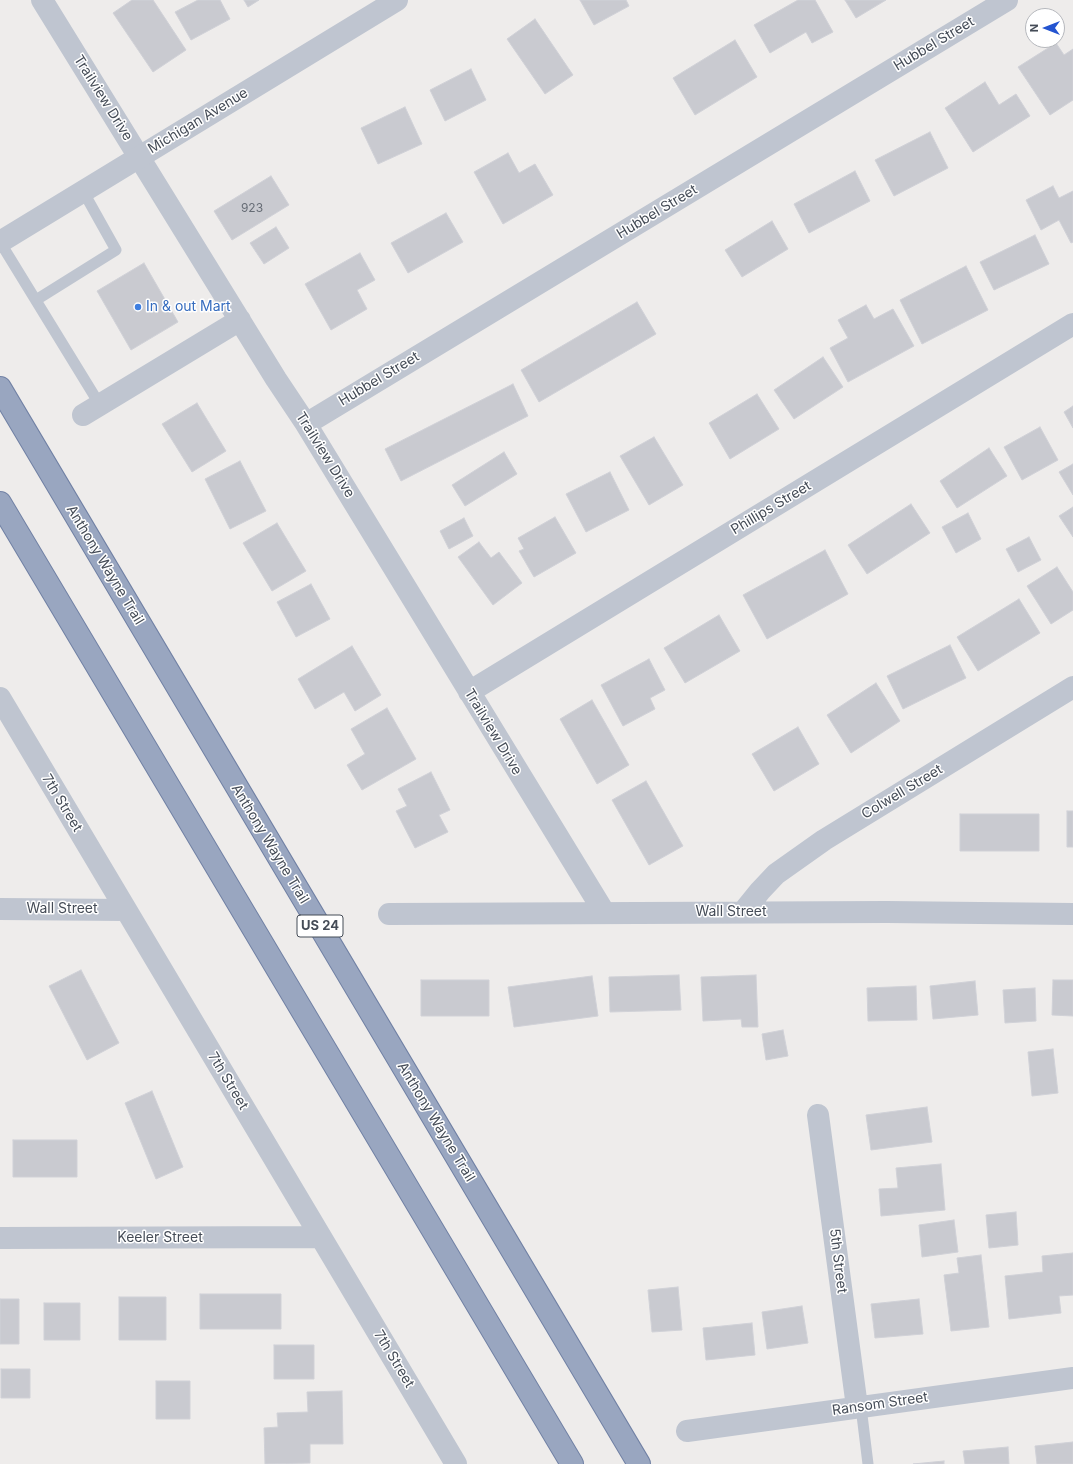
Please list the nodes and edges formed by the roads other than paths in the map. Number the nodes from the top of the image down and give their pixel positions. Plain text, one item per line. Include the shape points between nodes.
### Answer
1 (42, 0) edge
2 (397, 0) edge
3 (1007, 0) edge
4 (140, 157) junction
5 (83, 191) junction
6 (0, 242) edge
7 (36, 300) junction
8 (240, 320) junction
9 (1073, 324) edge
10 (0, 388) edge
11 (92, 410) joint
12 (306, 424) junction
13 (0, 504) edge
14 (1073, 687) edge
15 (469, 692) junction
16 (0, 698) edge
17 (0, 909) edge
18 (125, 910) junction
19 (604, 912) junction
20 (743, 912) junction
21 (389, 914) dead end
22 (1073, 914) edge
23 (818, 1115) dead end
24 (321, 1237) junction
25 (0, 1238) edge
26 (1073, 1378) edge
27 (859, 1407) junction
28 (687, 1432) dead end
29 (456, 1464) edge
30 (572, 1464) edge
31 (639, 1464) edge
32 (868, 1464) edge

1 - 4 street, Trailview Drive
2 - 4 street, Michigan Avenue
3 - 12 street, Hubbel Street
4 - 5 street, Michigan Avenue
4 - 8 street, Trailview Drive
5 - 6 street, Michigan Avenue
5 - 7 lane via 116,250
6 - 7 lane
7 - 11 lane
8 - 11 street
8 - 12 street, Trailview Drive
9 - 15 street, Phillips Street
10 - 31 highway, Anthony Wayne Trail / US 24
12 - 15 street, Trailview Drive
13 - 30 highway
14 - 20 street, Colwell Street via 824,840 776,874
15 - 19 street, Trailview Drive
16 - 18 street, 7th Street
17 - 18 street, Wall Street
18 - 24 street, 7th Street
19 - 20 street, Wall Street
19 - 21 street, Wall Street
20 - 22 street, Wall Street
23 - 27 street, 5th Street
24 - 25 street, Keeler Street
24 - 29 street, 7th Street
26 - 27 street, Ransom Street
27 - 28 street, Ransom Street
27 - 32 lane

